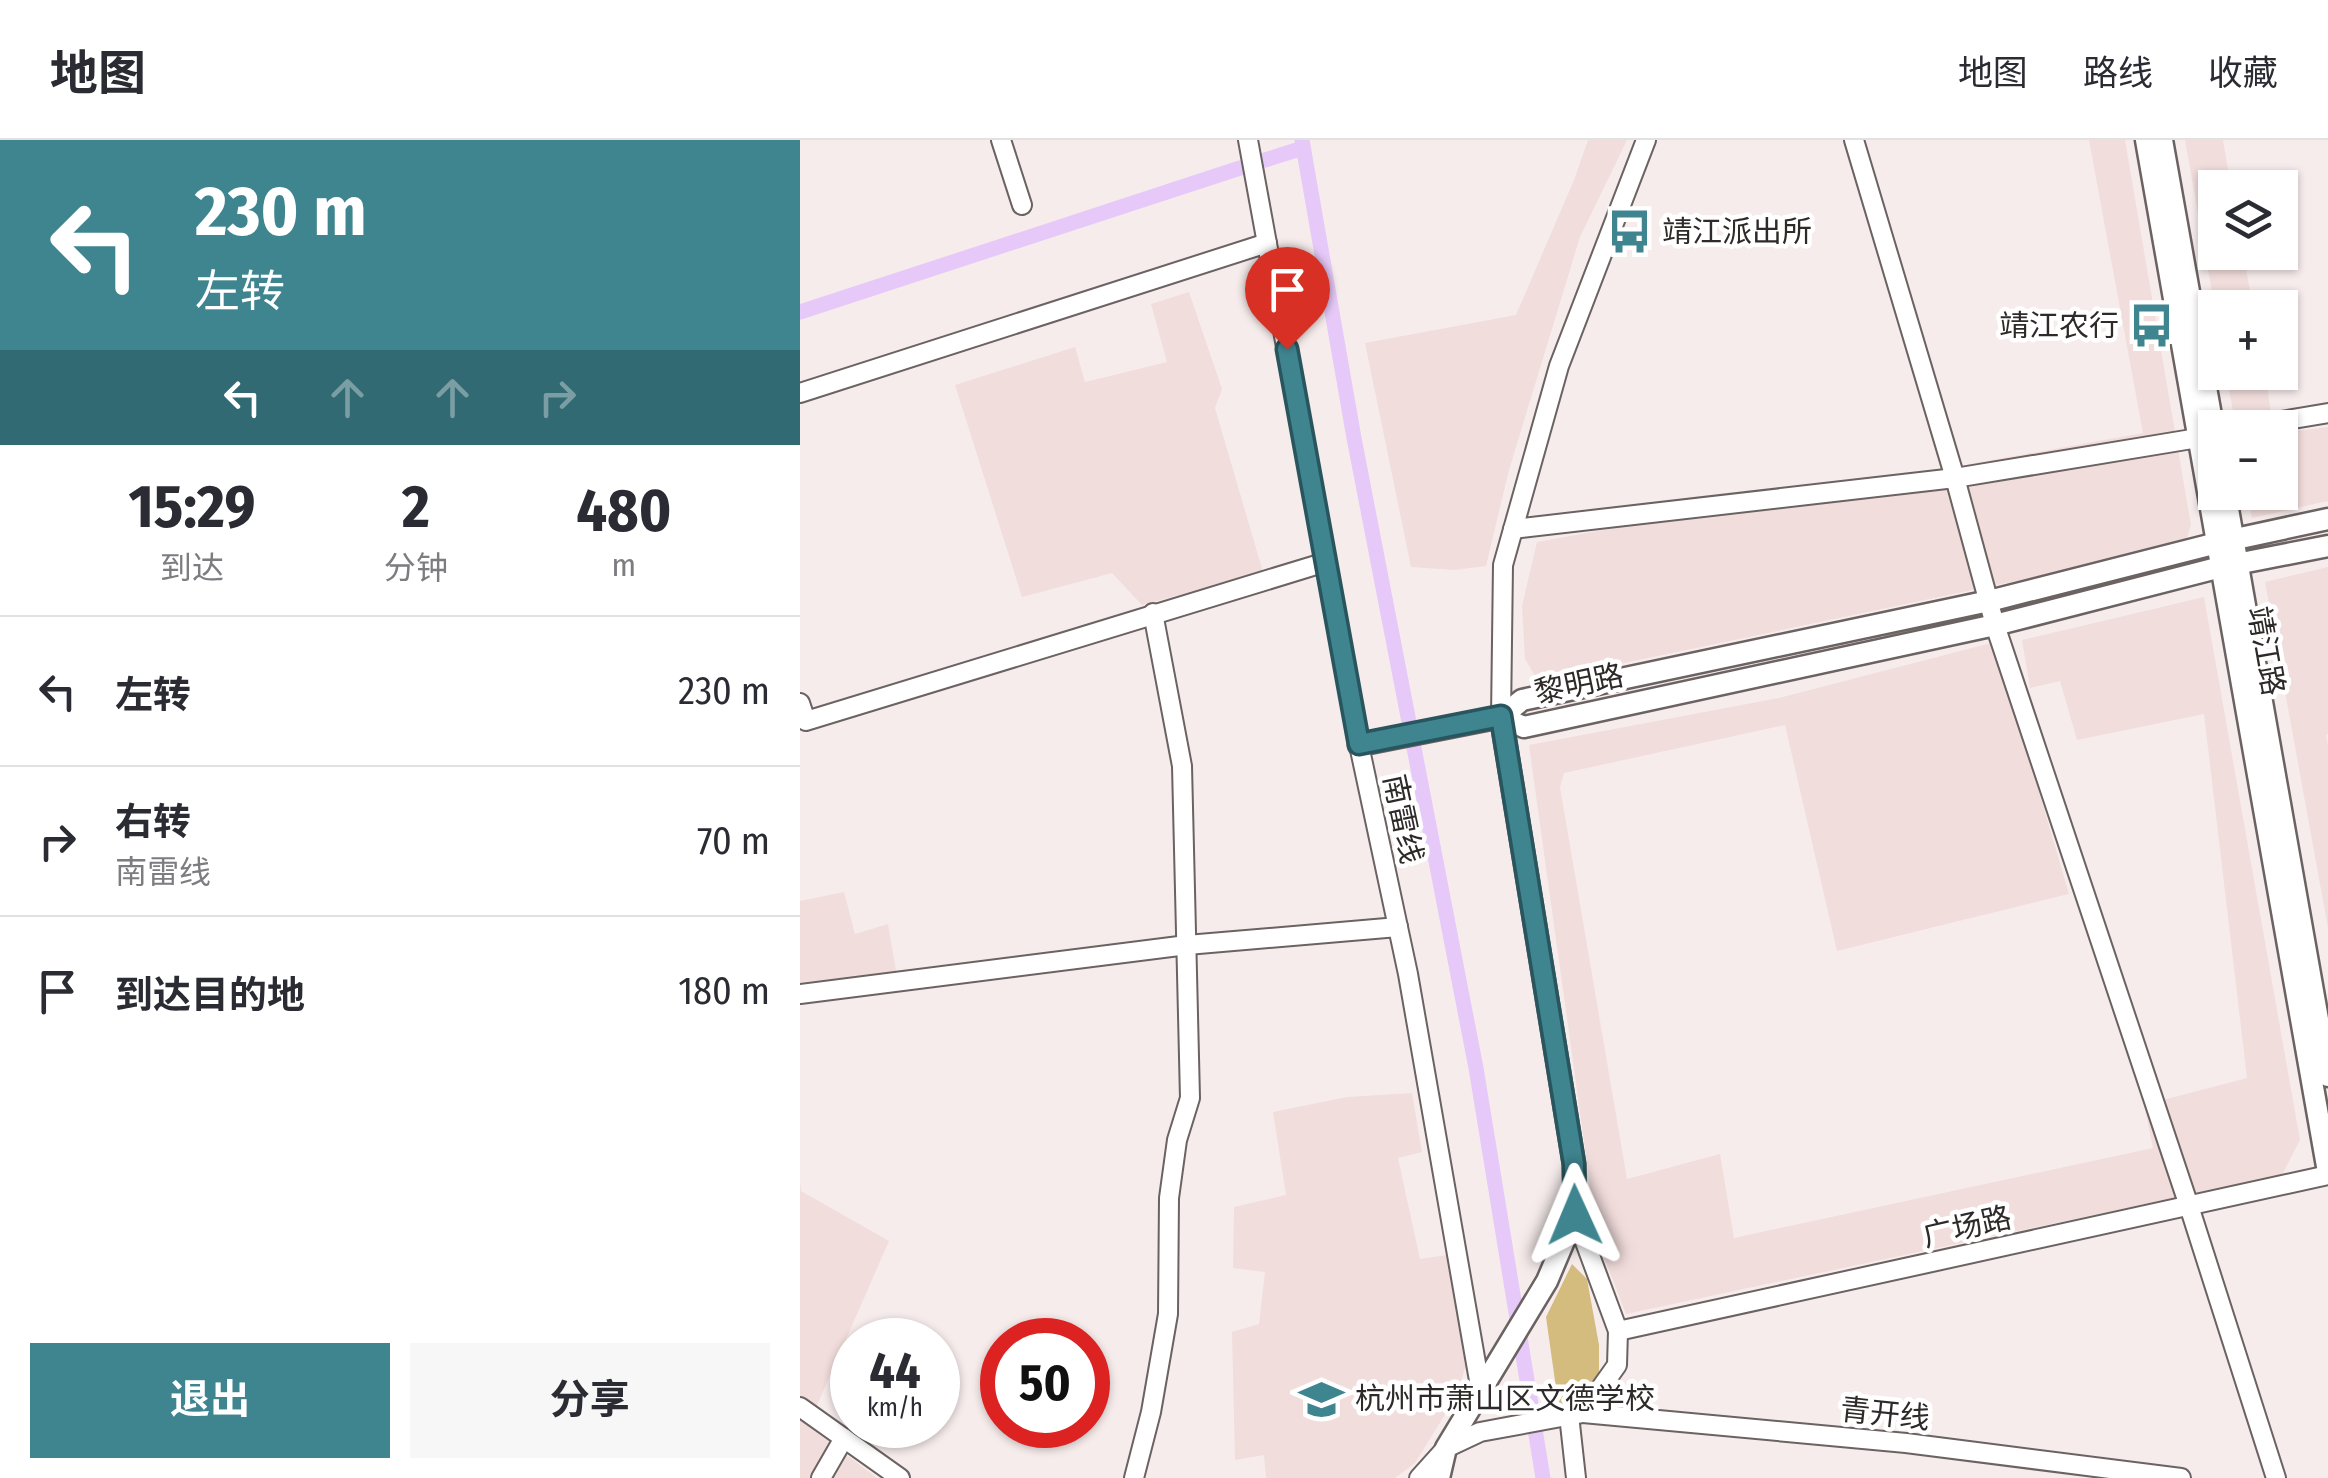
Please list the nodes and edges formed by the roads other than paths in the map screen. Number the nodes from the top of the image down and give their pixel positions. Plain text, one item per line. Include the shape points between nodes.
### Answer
1 (1001, 140) edge
2 (1248, 140) edge
3 (1646, 140) edge
4 (1854, 140) edge
5 (2146, 140) edge
6 (2162, 140) edge
7 (1022, 205) dead end
8 (1267, 243) junction
9 (800, 394) edge
10 (2205, 410) edge
11 (2206, 410) edge
12 (2328, 413) edge
13 (2298, 418) edge
14 (2198, 437) edge
15 (1955, 478) junction
16 (2221, 510) edge
17 (2225, 510) edge
18 (2328, 519) edge
19 (1514, 529) junction
20 (2225, 542) junction
21 (2328, 546) edge
22 (1326, 562) junction
23 (2229, 566) junction
24 (1988, 601) junction
25 (1153, 614) junction
26 (1995, 625) junction
27 (802, 716) edge
28 (1501, 716) junction
29 (1370, 742) junction
30 (1398, 927) junction
31 (1187, 945) junction
32 (800, 994) edge
33 (2328, 1076) edge
34 (2328, 1174) edge
35 (2189, 1206) junction
36 (1575, 1215) junction
37 (1618, 1331) junction
38 (1480, 1392) junction
39 (800, 1407) edge
40 (1571, 1415) junction
41 (830, 1428) edge
42 (838, 1448) edge
43 (858, 1448) edge
44 (1446, 1448) junction
45 (821, 1478) edge
46 (900, 1478) edge
47 (1134, 1478) edge
48 (1419, 1478) edge
49 (1440, 1478) edge
50 (1576, 1478) edge
51 (2181, 1478) edge
52 (2276, 1478) edge

1 - 7 street
2 - 8 street, 南雷线
3 - 19 street via 1558,366
4 - 15 street
5 - 10 main road, 靖江路
6 - 11 main road, 靖江路
8 - 9 street
8 - 22 street, 南雷线
12 - 13 street
14 - 15 street
15 - 19 street
15 - 24 street
16 - 20 main road, 靖江路
17 - 20 main road, 靖江路
18 - 20 main road, 黎明路
19 - 28 street via 1503,566
20 - 23 main road, 靖江路
20 - 24 main road, 黎明路
21 - 23 main road, 黎明路
22 - 25 street
22 - 29 street, 南雷线
23 - 26 main road, 黎明路
23 - 33 main road, 靖江路
23 - 34 main road, 靖江路
24 - 26 street
24 - 28 main road, 黎明路 via 1522,700
25 - 27 street
25 - 31 street via 1182,766
26 - 28 main road, 黎明路 via 1524,727
26 - 35 street
28 - 29 main road
28 - 36 main road via 1574,1164
29 - 30 street, 南雷线
30 - 31 street
30 - 38 street, 南雷线
31 - 32 street
31 - 47 street via 1190,1098 1169,1198 1168,1314
34 - 35 street, 广场路
35 - 37 street, 广场路
35 - 52 street
36 - 37 street
36 - 38 main road via 1543,1288
37 - 40 street via 1617,1366
38 - 44 main road
39 - 41 street
40 - 44 street, 青开线 via 1480,1432
40 - 50 street
40 - 51 street, 青开线 via 1906,1443
42 - 45 street
43 - 46 street
44 - 48 street
44 - 49 main road

